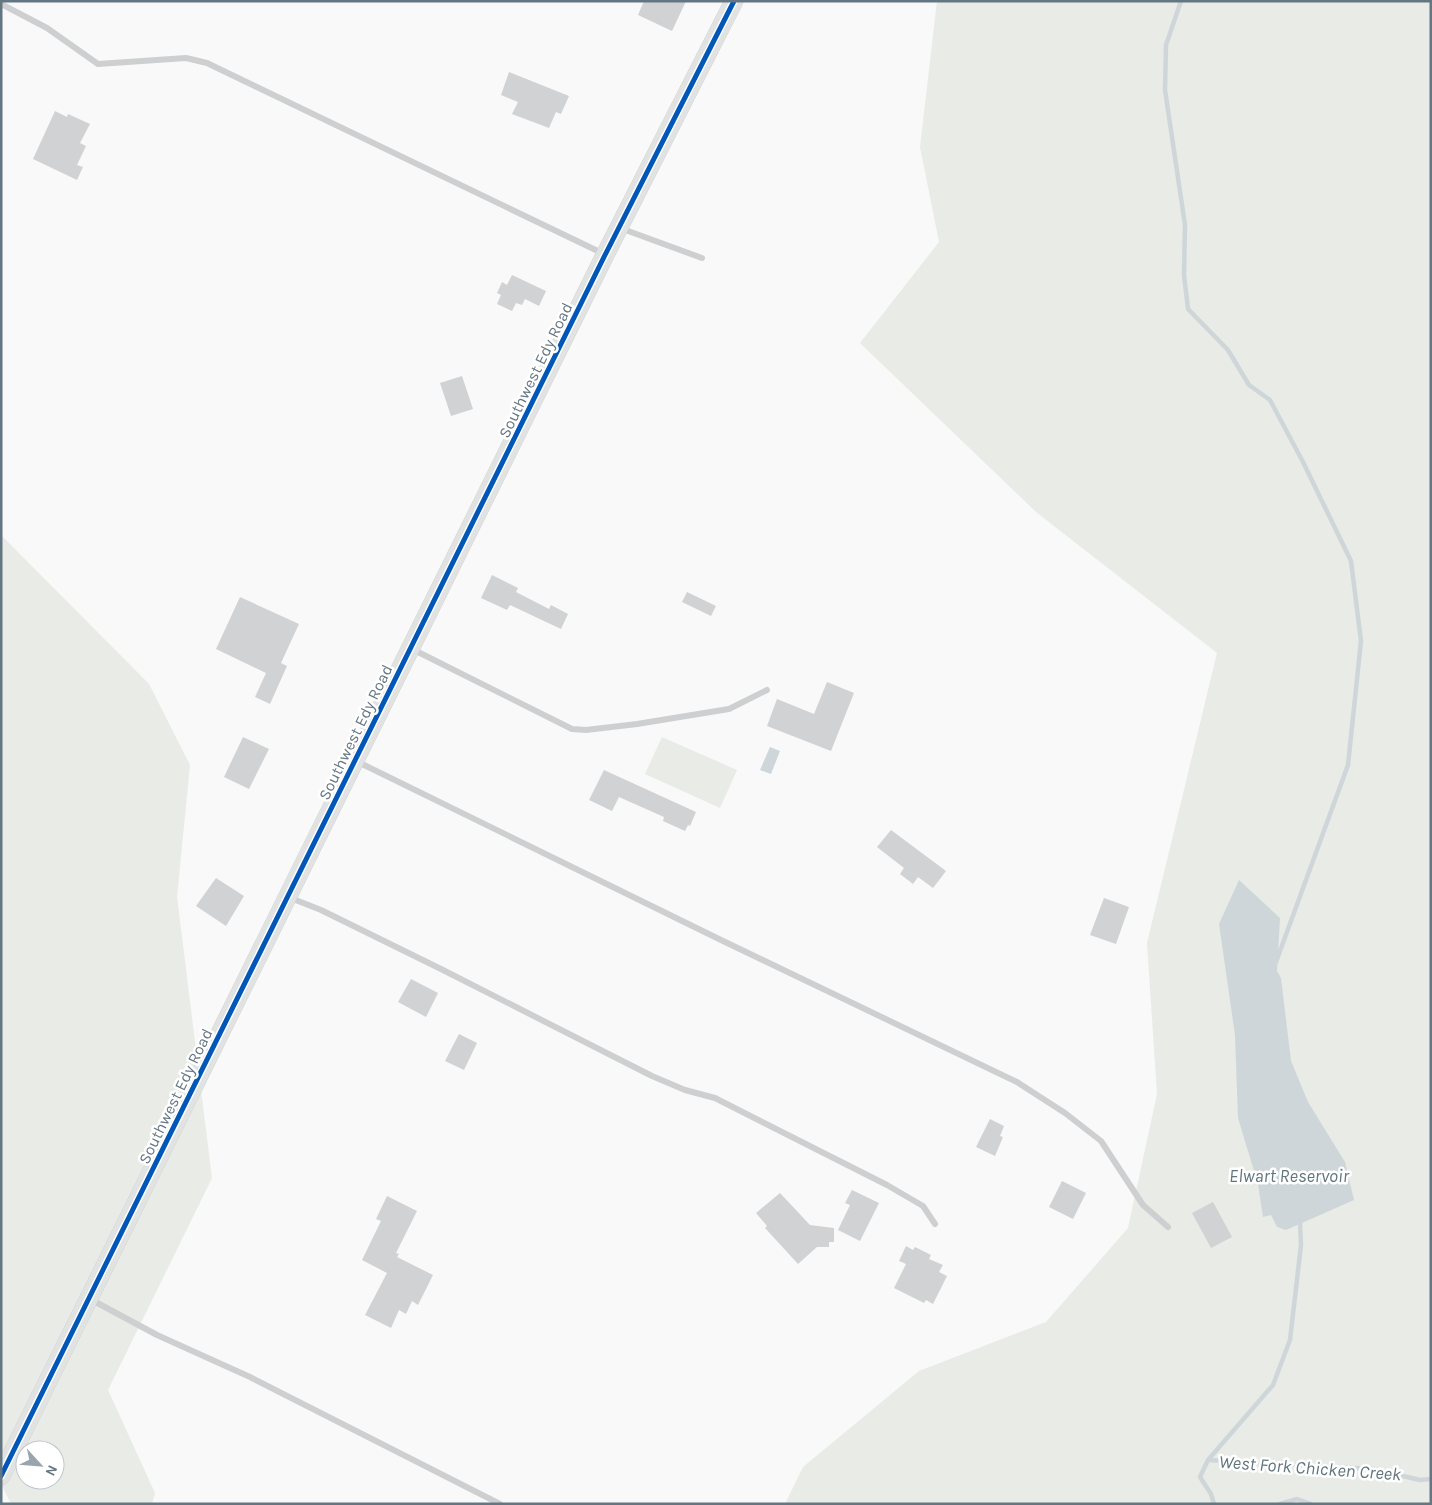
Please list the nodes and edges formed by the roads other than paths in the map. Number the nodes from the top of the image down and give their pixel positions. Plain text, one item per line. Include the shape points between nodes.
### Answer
1 (734, 1) edge
2 (1, 4) edge
3 (619, 228) junction
4 (605, 255) junction
5 (702, 258) dead end
6 (410, 648) junction
7 (766, 690) dead end
8 (355, 761) junction
9 (287, 897) junction
10 (935, 1224) dead end
11 (1168, 1228) dead end
12 (89, 1298) junction
13 (1, 1476) edge
14 (500, 1504) edge

1 - 3 street, Southwest Edy Road
2 - 4 lane via 47,28 98,64 186,58 207,63
3 - 4 street, Southwest Edy Road
3 - 5 lane
4 - 6 street, Southwest Edy Road
6 - 7 lane via 572,729 637,724 729,709
6 - 8 street, Southwest Edy Road
8 - 9 street, Southwest Edy Road
8 - 11 lane via 1017,1082 1101,1141 1143,1205
9 - 10 lane via 321,910 652,1076 715,1098 878,1180 924,1206
9 - 12 street, Southwest Edy Road
12 - 13 street, Southwest Edy Road
12 - 14 lane via 157,1335 250,1377

